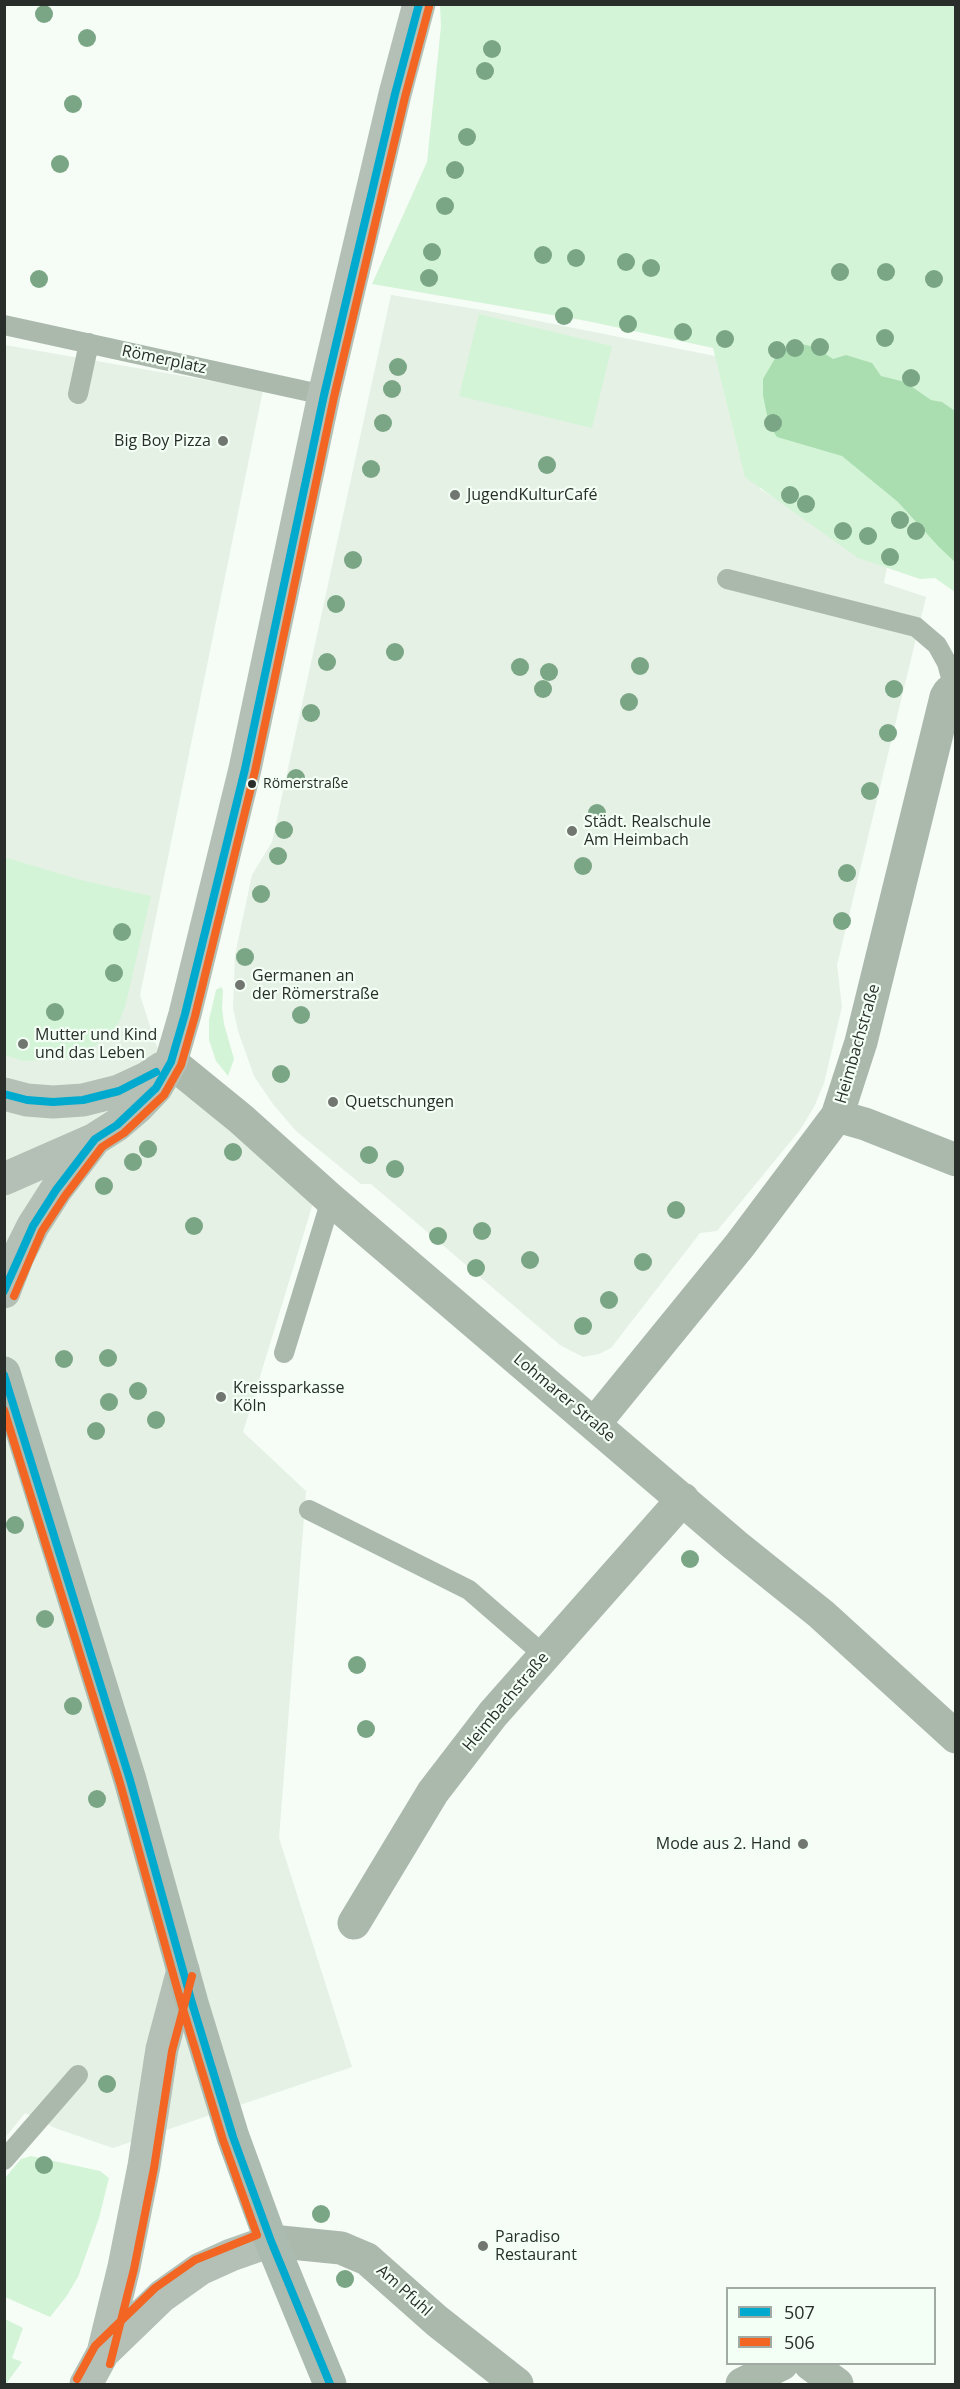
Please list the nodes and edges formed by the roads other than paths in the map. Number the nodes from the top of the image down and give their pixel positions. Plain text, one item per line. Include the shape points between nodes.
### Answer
1 (419, 4) edge
2 (4, 325) edge
3 (89, 343) junction
4 (78, 394) dead end
5 (324, 395) junction
6 (727, 579) dead end
7 (952, 692) edge
8 (171, 1062) junction
9 (4, 1094) edge
10 (837, 1116) junction
11 (95, 1139) junction
12 (956, 1160) edge
13 (4, 1179) edge
14 (331, 1200) junction
15 (4, 1292) edge
16 (284, 1353) dead end
17 (4, 1373) edge
18 (595, 1423) junction
19 (683, 1499) junction
20 (309, 1510) dead end
21 (545, 1656) junction
22 (956, 1737) edge
23 (354, 1923) dead end
24 (183, 1970) junction
25 (78, 2075) dead end
26 (4, 2160) edge
27 (271, 2241) junction
28 (103, 2353) junction
29 (780, 2365) edge
30 (811, 2365) edge
31 (86, 2385) edge
32 (330, 2385) edge
33 (517, 2385) edge
34 (742, 2385) edge
35 (837, 2385) edge

1 - 5 street
2 - 3 lane, Römerplatz
3 - 4 lane
3 - 5 lane, Römerplatz
5 - 8 street via 245,769
6 - 7 lane via 916,627 937,645 947,663
7 - 10 street, Heimbachstraße via 861,1042
8 - 9 street via 119,1091 83,1100 44,1101
8 - 11 street via 156,1088 138,1107
8 - 14 street, Lohmarer Straße
10 - 12 street
10 - 18 street, Heimbachstraße via 740,1245
11 - 13 street
11 - 15 street via 33,1226
14 - 16 lane
14 - 18 street, Lohmarer Straße
17 - 24 main road via 130,1780
18 - 19 street, Lohmarer Straße
19 - 21 street, Heimbachstraße
19 - 22 street, Lohmarer Straße via 820,1614
20 - 21 lane via 469,1590
21 - 23 street, Heimbachstraße via 493,1714 433,1792
24 - 27 main road via 233,2137
24 - 28 street via 162,2049 144,2166
25 - 26 lane
27 - 28 street via 193,2274 162,2296
27 - 32 main road
27 - 33 street, Am Pfuhl via 341,2248 367,2259
28 - 31 street
29 - 34 street
30 - 35 street

